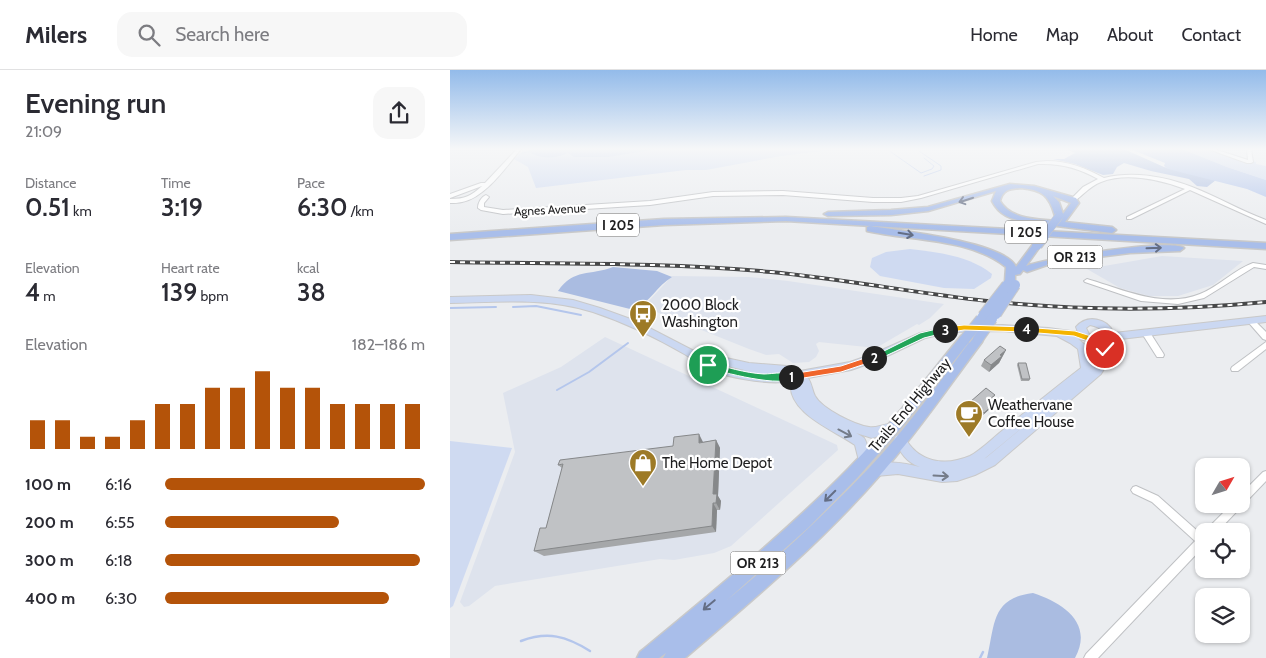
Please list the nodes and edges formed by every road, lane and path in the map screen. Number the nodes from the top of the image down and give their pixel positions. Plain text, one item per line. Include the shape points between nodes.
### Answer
1 (991, 176) edge
2 (1096, 176) edge
3 (493, 177) joint
4 (1103, 180) junction
5 (1006, 187) junction
6 (1191, 188) junction
7 (1040, 189) junction
8 (467, 190) junction
9 (477, 192) junction
10 (486, 197) junction
11 (452, 198) edge
12 (468, 199) junction
13 (1074, 200) junction
14 (1062, 216) junction
15 (791, 217) junction
16 (1129, 218) dead end
17 (1266, 222) edge
18 (450, 232) edge
19 (1121, 232) junction
20 (450, 237) edge
21 (1266, 241) edge
22 (1040, 246) junction
23 (1266, 246) edge
24 (1263, 266) edge
25 (1027, 269) junction
26 (1087, 281) dead end
27 (1011, 284) junction
28 (450, 300) edge
29 (988, 317) junction
30 (1266, 319) edge
31 (1251, 321) junction
32 (1105, 327) junction
33 (1048, 331) junction
34 (1146, 333) junction
35 (1086, 335) junction
36 (1266, 337) edge
37 (1108, 338) junction
38 (1266, 345) edge
39 (1160, 355) dead end
40 (1086, 369) junction
41 (1235, 370) dead end
42 (798, 375) junction
43 (892, 428) junction
44 (900, 440) junction
45 (870, 465) junction
46 (1264, 480) edge
47 (1136, 490) dead end
48 (1250, 493) edge
49 (1229, 513) edge
50 (1219, 523) edge
51 (1195, 533) edge
52 (1195, 548) edge
53 (646, 658) edge
54 (672, 658) edge
55 (1090, 658) edge

1 - 10 street, Agnes Avenue via 901,200 783,193 726,194 503,212 481,208
2 - 4 street, Agnes Avenue
3 - 8 street
3 - 9 street
4 - 6 street via 1143,178
4 - 13 street via 1082,190
5 - 7 highway
5 -> 15 highway via 929,209
5 - 19 highway, OR 213 via 996,201 1012,216
6 - 16 street
6 - 17 street
7 - 13 highway
7 - 14 highway via 1055,202
8 - 9 street
8 - 11 street
9 - 10 street
9 - 12 street
10 - 12 street
11 - 12 street
13 - 14 highway, Trails End Highway
14 - 22 highway, Trails End Highway
15 - 18 highway, I 205 via 689,216
15 - 19 highway, I 205
15 - 20 highway, I 205
15 - 23 highway, I 205
15 -> 27 highway via 798,223 906,234 999,256 1008,262 1012,270
19 - 21 highway, I 205
22 - 25 highway, Trails End Highway
22 - 27 highway, Trails End Highway / OR 213
25 -> 23 highway, OR 213 via 1042,262 1125,250
24 - 26 street via 1253,265 1202,296 1178,302 1135,298
25 - 27 highway, Trails End Highway / OR 213
27 - 29 highway, Trails End Highway / OR 213, bridge
28 - 42 main road via 524,298 573,303 633,323 692,354 700,362 729,372 762,377
29 - 43 highway, Trails End Highway / OR 213, bridge via 965,339
29 - 44 highway, Trails End Highway / OR 213, bridge via 978,339
30 - 31 main road
31 - 34 main road
31 - 36 street
32 - 34 main road
32 - 35 main road via 1085,323
32 - 37 main road via 1109,332
33 - 35 main road
33 - 40 main road via 1078,343 1085,354
33 - 42 main road via 964,328 939,331 851,366
34 - 37 main road
34 - 39 street
35 - 37 main road
35 - 40 main road via 1098,354 1095,362
45 -> 37 main road via 897,466 935,476 957,476 980,468 1097,371 1105,359
38 - 41 street
40 - 44 main road via 987,450 965,463 945,466 923,464 908,455
42 - 43 main road via 806,383 811,399 825,413 863,431 872,433
42 -> 45 main road via 795,384 803,405 816,417 860,442
43 - 45 highway, Trails End Highway / OR 213
44 - 45 highway, Trails End Highway / OR 213
45 -> 53 highway, Trails End Highway / OR 213 via 824,501
45 - 54 highway, Trails End Highway / OR 213 via 786,561
46 - 48 street
47 - 51 street via 1155,499
49 - 50 street
52 - 55 street

